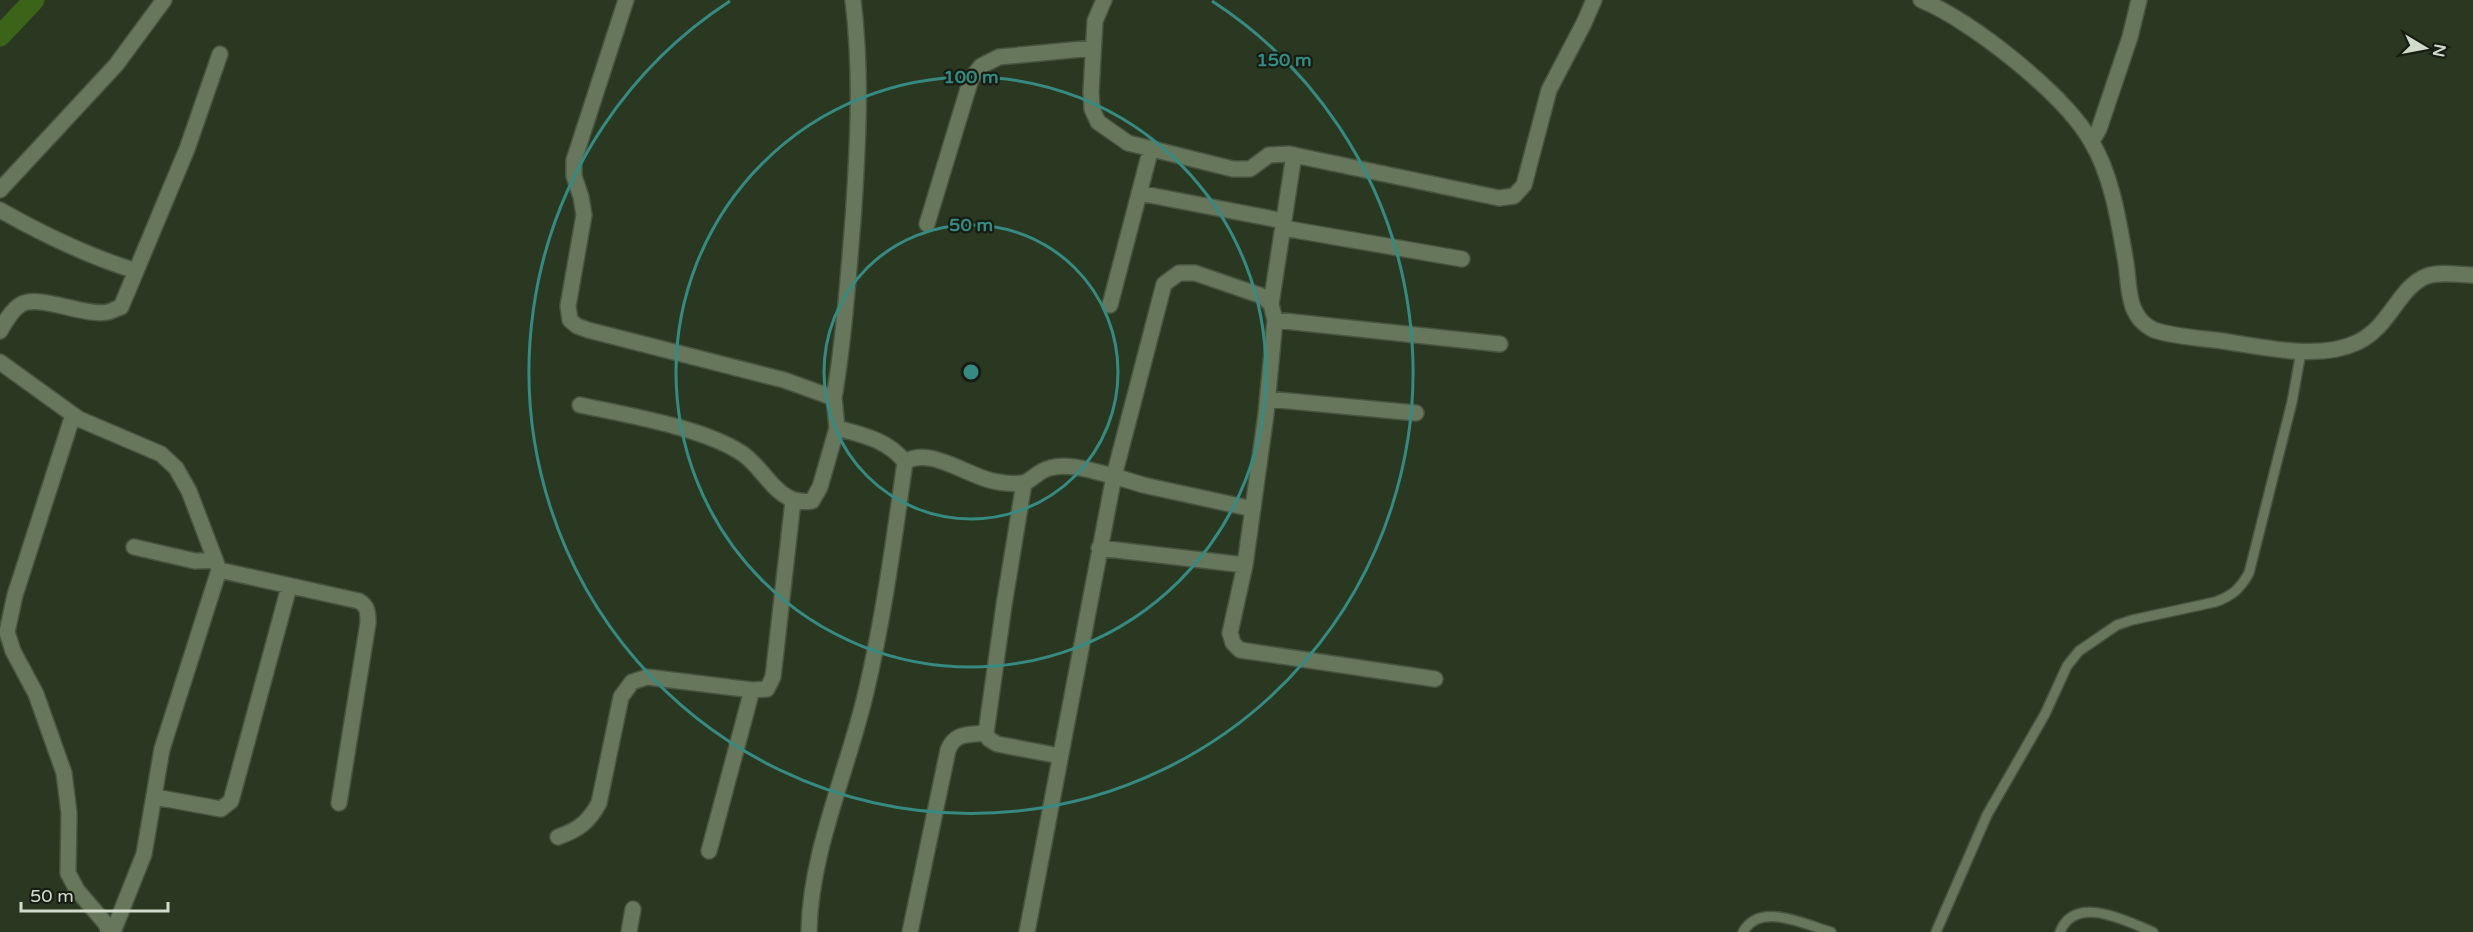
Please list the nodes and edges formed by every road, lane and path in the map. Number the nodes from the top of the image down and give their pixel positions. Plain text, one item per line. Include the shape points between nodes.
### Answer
1 (164, 0) edge
2 (626, 0) edge
3 (853, 0) edge
4 (1104, 0) edge
5 (1594, 0) edge
6 (1921, 0) edge
7 (2139, 0) edge
8 (1093, 48) junction
9 (220, 54) dead end
10 (2091, 141) junction
11 (1151, 148) junction
12 (1294, 155) junction
13 (0, 190) edge
14 (1140, 193) junction
15 (0, 210) edge
16 (927, 224) dead end
17 (1283, 224) junction
18 (1462, 260) dead end
19 (136, 271) junction
20 (2473, 275) edge
21 (1271, 304) junction
22 (1110, 305) dead end
23 (1275, 320) junction
24 (0, 331) edge
25 (1500, 344) dead end
26 (2301, 352) junction
27 (0, 362) edge
28 (834, 398) junction
29 (1268, 399) junction
30 (580, 405) dead end
31 (1416, 413) dead end
32 (73, 414) junction
33 (837, 428) junction
34 (905, 462) junction
35 (1114, 476) junction
36 (1024, 483) junction
37 (793, 501) junction
38 (1253, 509) junction
39 (134, 547) dead end
40 (1100, 548) junction
41 (217, 565) junction
42 (1245, 565) junction
43 (289, 587) junction
44 (1436, 679) dead end
45 (752, 690) junction
46 (986, 733) junction
47 (1060, 756) junction
48 (155, 797) junction
49 (339, 803) dead end
50 (558, 837) dead end
51 (710, 851) dead end
52 (633, 909) dead end
53 (111, 932) edge
54 (629, 932) edge
55 (809, 932) edge
56 (910, 932) edge
57 (1028, 932) edge
58 (1743, 932) edge
59 (1832, 932) edge
60 (1936, 932) edge
61 (2060, 932) edge
62 (2153, 932) edge

1 - 13 street via 116,65
2 - 28 street via 574,160 584,215 568,306 570,320 588,330 784,380
3 - 28 street via 859,132 850,260
4 - 8 street via 1095,21
5 - 12 street via 1551,84 1524,185 1514,196 1500,198
6 - 10 street via 1994,45 2059,100
7 - 10 street via 2130,37
8 - 11 street via 1092,109 1098,122 1128,143
8 - 16 street via 999,57 981,66 971,79
9 - 19 street via 187,149
10 - 26 street via 2118,216 2133,306 2142,323 2166,334
11 - 12 street via 1233,169 1250,168 1269,155
11 - 14 street
12 - 17 street
14 - 17 street
14 - 22 street
15 - 19 street via 50,238
17 - 18 street
17 - 21 street
19 - 24 street via 121,307 91,312 31,301 20,305
20 - 26 street via 2428,276 2414,283 2376,331 2358,343
21 - 23 street
21 - 35 street via 1262,296 1195,273 1179,273 1164,284
23 - 25 street
23 - 29 street
26 - 60 lane via 2258,539 2241,588 2215,602 2118,625 2079,651 2067,666 2045,714 1987,815
27 - 32 street
28 - 33 street
29 - 31 street
29 - 38 street
30 - 37 street via 655,421 723,443 745,456
32 - 41 street via 161,454 176,468 189,491
32 - 53 street via 15,595 7,632 36,694 64,773 69,813 68,873
33 - 34 street via 877,439 897,451
33 - 37 street via 820,487 812,501
34 - 36 street via 922,457 993,481
34 - 55 street via 866,693 814,881
35 - 36 street via 1060,466 1050,467
35 - 38 street
35 - 40 street
36 - 46 street
37 - 45 street via 773,677 767,689
38 - 42 street
39 - 41 street
40 - 42 street
40 - 47 street
41 - 43 street
41 - 48 street via 162,749
42 - 44 street via 1230,633 1240,650
43 - 48 street via 231,801 221,809
43 - 49 street via 359,601 368,611
45 - 50 street via 647,677 632,682 621,697 599,803 577,830
45 - 51 street
46 - 47 street via 997,744
46 - 56 street via 958,736 951,741
47 - 57 street
48 - 53 street via 144,854
52 - 54 street
58 - 59 lane via 1754,919 1774,916
61 - 62 lane via 2071,918 2100,912

